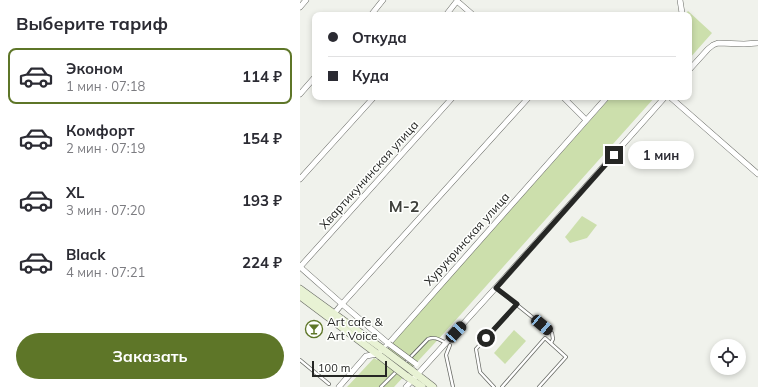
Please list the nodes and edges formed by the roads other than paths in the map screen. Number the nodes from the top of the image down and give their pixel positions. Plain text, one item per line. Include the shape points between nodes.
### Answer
1 (306, 0) edge
2 (383, 0) edge
3 (680, 0) edge
4 (300, 7) edge
5 (373, 12) edge
6 (448, 12) edge
7 (469, 12) edge
8 (681, 12) edge
9 (758, 43) edge
10 (692, 67) edge
11 (312, 80) edge
12 (300, 94) edge
13 (371, 100) edge
14 (450, 100) edge
15 (526, 100) edge
16 (566, 100) edge
17 (604, 100) edge
18 (662, 100) edge
19 (673, 100) edge
20 (586, 120) junction
21 (758, 174) edge
22 (300, 179) edge
23 (300, 266) edge
24 (300, 288) edge
25 (496, 288) junction
26 (300, 296) edge
27 (342, 304) junction
28 (517, 304) junction
29 (332, 316) junction
30 (389, 343) junction
31 (551, 343) junction
32 (448, 344) junction
33 (381, 353) junction
34 (300, 360) edge
35 (423, 369) junction
36 (412, 376) junction
37 (329, 384) dead end
38 (339, 387) edge
39 (381, 387) edge
40 (406, 387) edge
41 (422, 387) edge
42 (433, 387) edge
43 (453, 387) edge
44 (494, 387) edge
45 (502, 387) edge
46 (539, 387) edge

1 - 4 street
2 - 5 street
3 - 8 street
6 - 7 street via 457,1
9 - 10 street via 718,43 708,49
11 - 12 street
13 - 22 street
14 - 23 street, Хвартикунинская улица
15 - 27 street
16 - 20 street
17 - 20 street, Хурукринская улица
18 - 25 street
19 - 21 street
20 - 30 street, Хурукринская улица
23 - 27 street
24 - 29 main road
25 - 28 lane
25 - 32 street
26 - 29 main road
27 - 29 street
27 - 30 street
28 - 31 lane via 552,334
28 - 44 lane via 476,348 480,372
29 - 33 main road
30 - 33 street, Хурукринская улица
30 - 35 street, bridge
31 - 45 lane via 545,338
31 - 46 lane via 566,357
32 - 35 street
32 - 39 lane via 435,337 428,339
32 - 43 lane via 446,354
33 - 36 main road, bridge
33 - 38 street, Хурукринская улица via 366,356
34 - 37 lane
35 - 36 street
36 - 40 street
36 - 41 main road
36 - 42 main road

